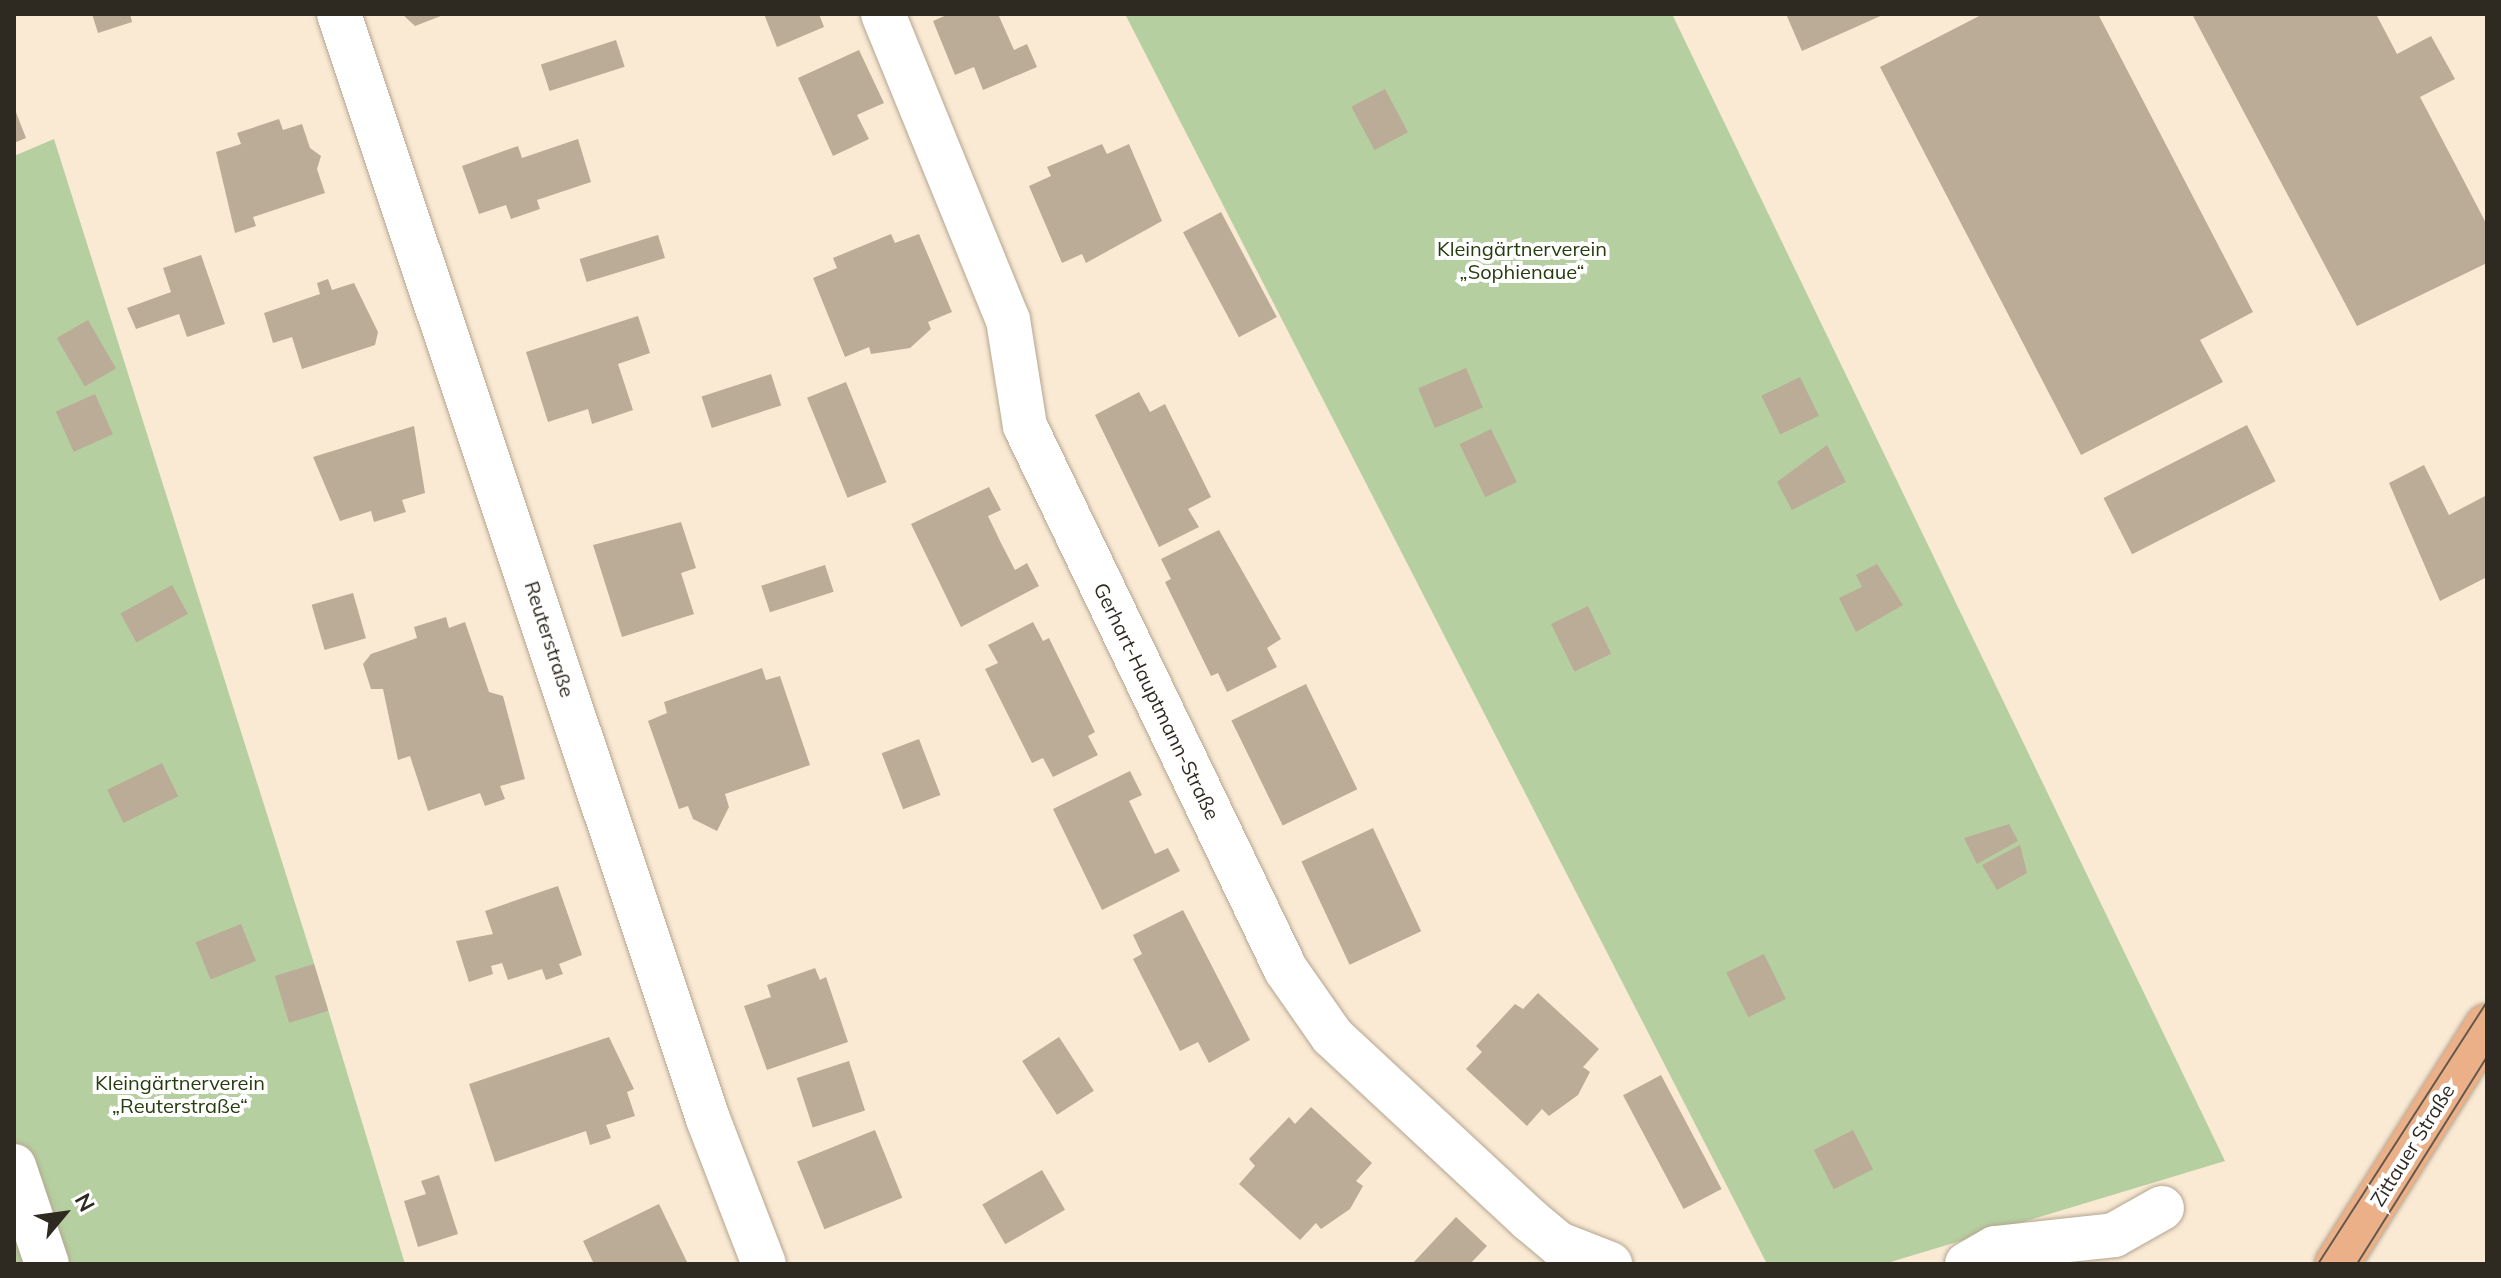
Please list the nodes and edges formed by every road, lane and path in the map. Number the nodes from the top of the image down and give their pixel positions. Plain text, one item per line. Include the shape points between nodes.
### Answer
1 (339, 14) edge
2 (883, 14) edge
3 (2487, 1026) edge
4 (14, 1166) edge
5 (2162, 1208) dead end
6 (47, 1264) edge
7 (764, 1264) edge
8 (1610, 1264) edge
9 (1967, 1264) edge
10 (2337, 1264) edge

1 - 7 street, Reuterstraße via 708,1119
2 - 8 street, Gerhart-Hauptmann-Straße via 1008,320 1025,426 1286,970 1332,1036 1530,1220 1559,1244
3 - 10 main road, Zittauer Straße
4 - 6 street
5 - 9 street via 2114,1235 1995,1248

